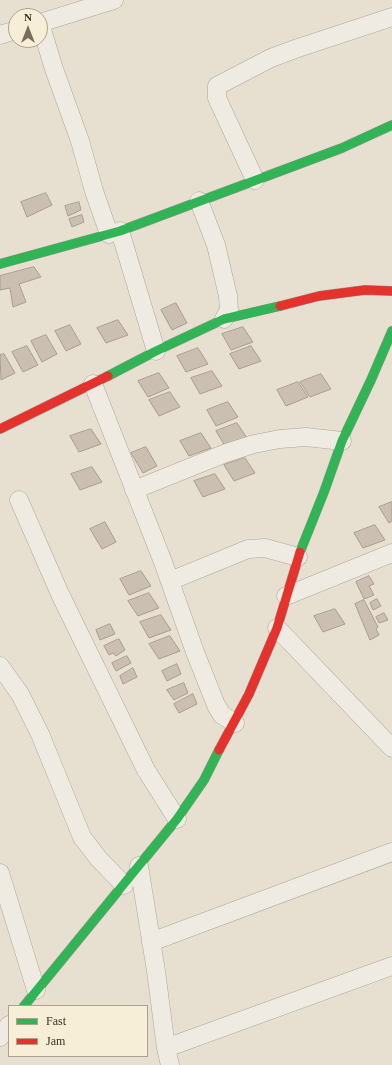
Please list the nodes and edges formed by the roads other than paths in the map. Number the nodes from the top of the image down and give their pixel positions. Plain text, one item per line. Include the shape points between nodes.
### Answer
1 (114, 0) edge
2 (392, 17) edge
3 (48, 21) edge
4 (48, 48) edge
5 (392, 125) edge
6 (255, 180) junction
7 (199, 201) junction
8 (115, 233) junction
9 (0, 264) edge
10 (392, 291) edge
11 (224, 320) junction
12 (392, 330) edge
13 (156, 351) junction
14 (388, 355) edge
15 (93, 384) junction
16 (0, 429) edge
17 (342, 440) junction
18 (134, 490) junction
19 (19, 500) dead end
20 (392, 553) edge
21 (298, 557) junction
22 (170, 581) junction
23 (286, 596) junction
24 (277, 628) junction
25 (0, 666) edge
26 (235, 723) junction
27 (392, 748) edge
28 (177, 819) junction
29 (392, 852) edge
30 (139, 866) junction
31 (0, 873) edge
32 (124, 885) junction
33 (151, 942) junction
34 (392, 966) edge
35 (36, 990) junction
36 (25, 1005) edge
37 (8, 1026) edge
38 (0, 1037) edge
39 (166, 1048) junction
40 (170, 1065) edge

1 - 3 street
2 - 6 street via 271,58 217,86 217,98
4 - 8 street via 80,141 94,191
5 - 6 street via 342,148
6 - 7 street
7 - 8 street
7 - 11 street via 216,245 228,296 229,310
8 - 9 street
8 - 13 street
10 - 11 street via 365,290 319,296
11 - 13 street
12 - 14 street
13 - 15 street
14 - 17 street
15 - 16 street
15 - 18 street
17 - 18 street via 306,437 254,444
17 - 21 street
18 - 22 street
19 - 28 street via 60,594 146,770
20 - 23 street
21 - 22 street via 265,548 248,550
21 - 23 street
22 - 26 street via 216,706 222,715
23 - 24 street
24 - 26 street
24 - 27 street
25 - 32 street via 20,694 40,734 82,837
26 - 28 street via 204,780
28 - 30 street
29 - 33 street
30 - 32 street
30 - 33 street
31 - 35 street
32 - 35 street
33 - 39 street
34 - 39 street
35 - 36 street
37 - 38 street
39 - 40 street

